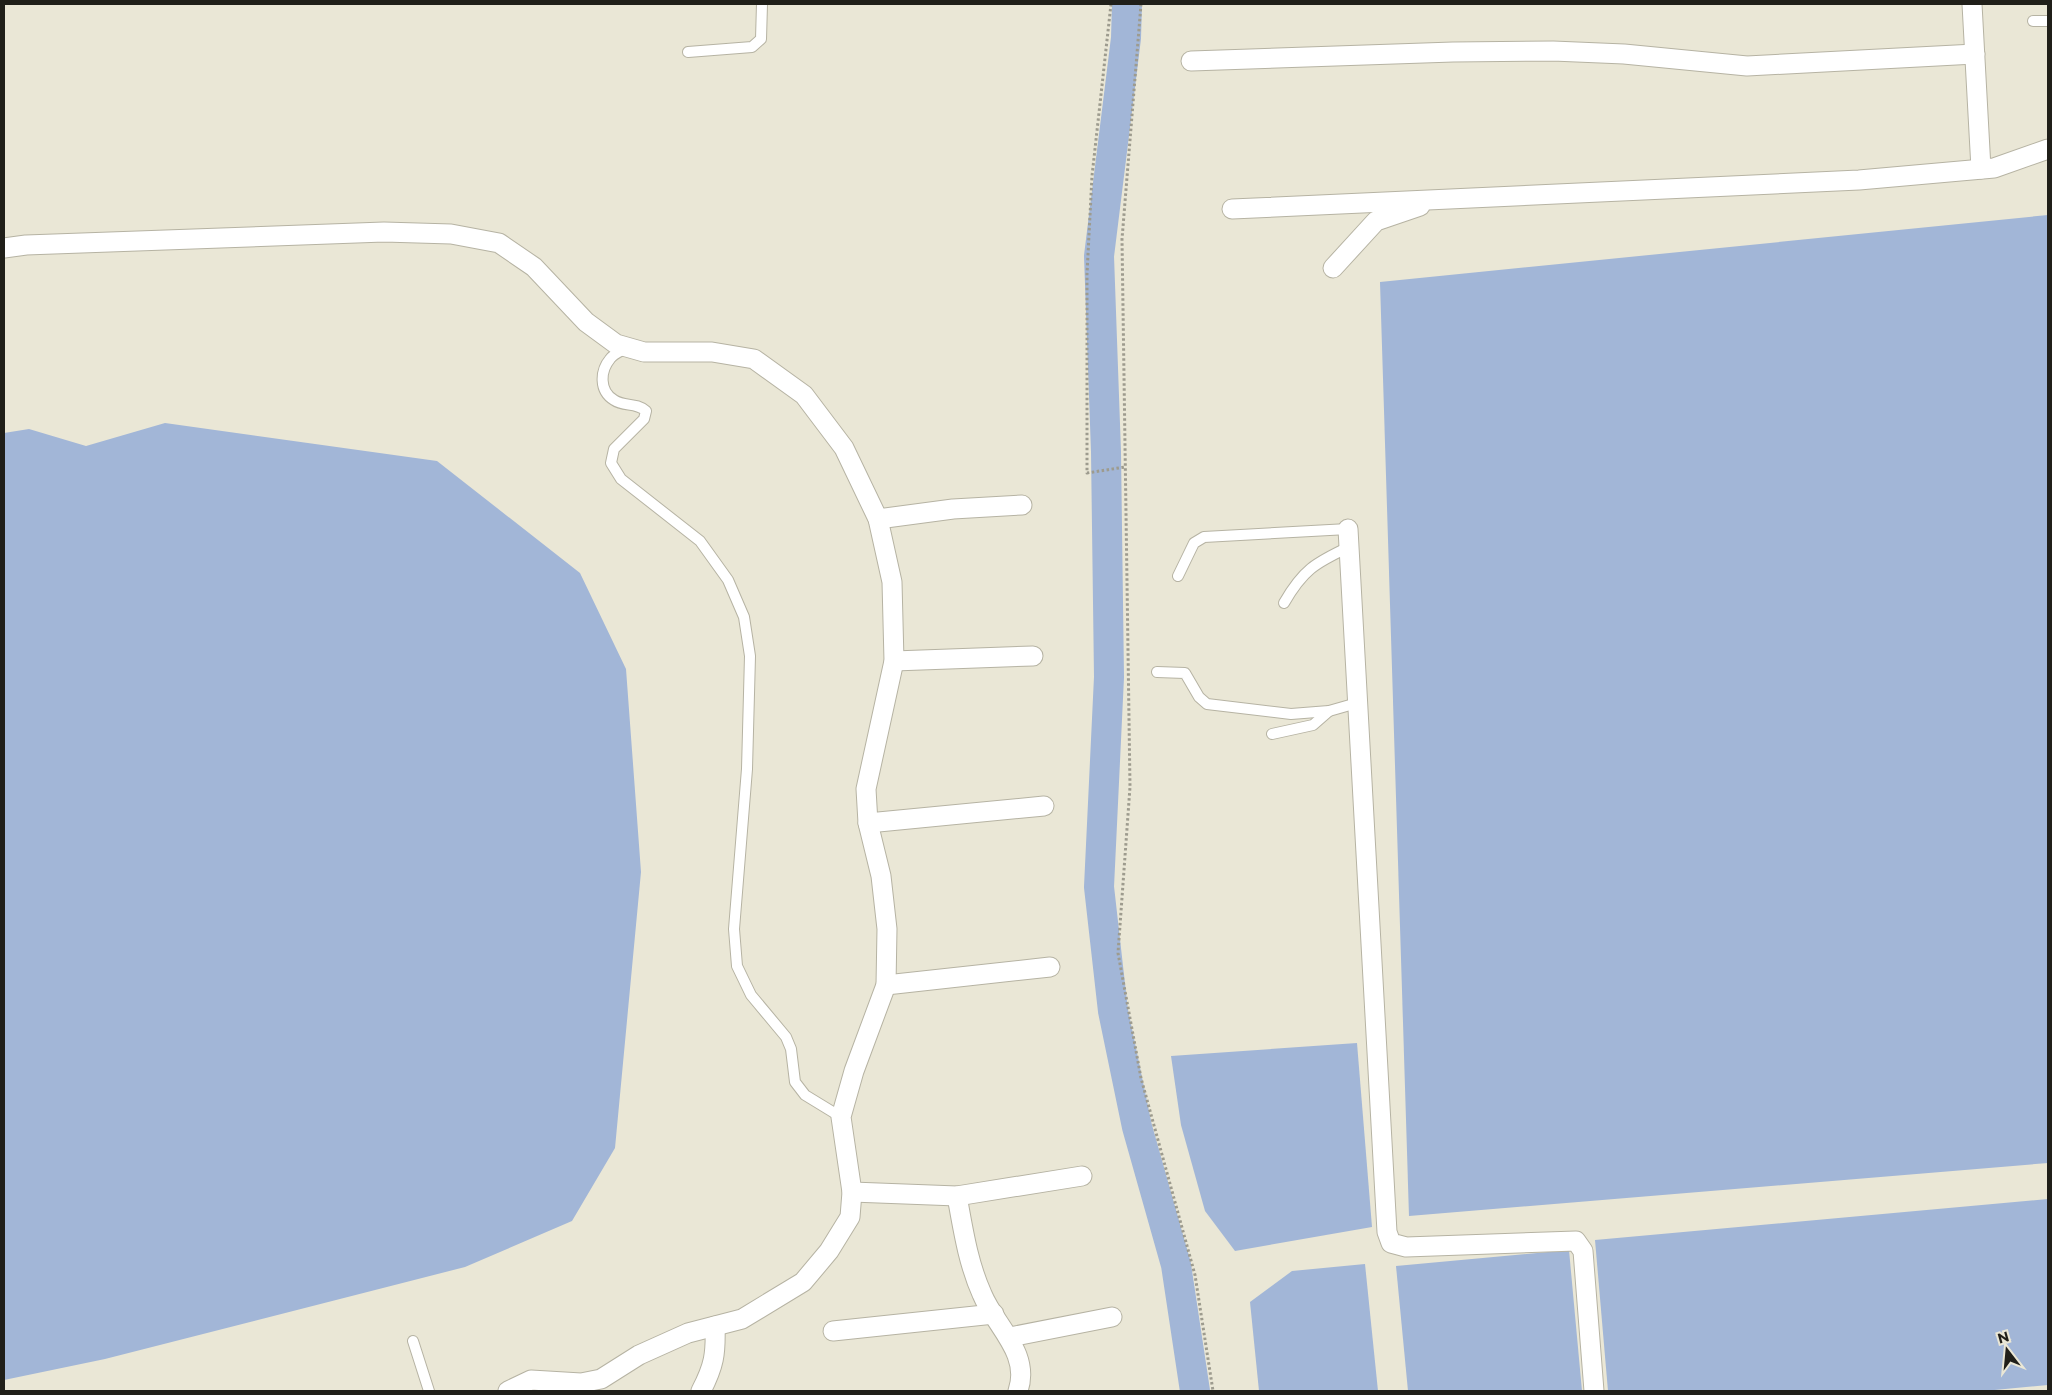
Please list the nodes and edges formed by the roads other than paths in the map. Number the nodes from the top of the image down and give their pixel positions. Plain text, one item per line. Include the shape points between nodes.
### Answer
1 (762, 4) edge
2 (1972, 4) edge
3 (2033, 21) dead end
4 (2048, 21) edge
5 (688, 52) dead end
6 (1974, 54) junction
7 (1190, 61) dead end
8 (2048, 149) edge
9 (1981, 169) junction
10 (1442, 199) junction
11 (1232, 209) dead end
12 (4, 248) edge
13 (1332, 268) dead end
14 (626, 348) junction
15 (1022, 505) dead end
16 (878, 519) junction
17 (1348, 538) junction
18 (1178, 576) dead end
19 (1284, 603) dead end
20 (1033, 656) dead end
21 (894, 661) junction
22 (1157, 672) dead end
23 (1357, 703) junction
24 (1329, 711) junction
25 (1272, 734) dead end
26 (1044, 806) dead end
27 (868, 823) junction
28 (1050, 967) dead end
29 (886, 985) junction
30 (842, 1117) junction
31 (1082, 1176) dead end
32 (852, 1192) junction
33 (957, 1196) junction
34 (994, 1314) junction
35 (1112, 1317) dead end
36 (715, 1326) junction
37 (833, 1331) dead end
38 (1010, 1337) junction
39 (413, 1341) dead end
40 (589, 1386) edge
41 (429, 1391) edge
42 (508, 1391) edge
43 (701, 1391) edge
44 (1018, 1391) edge
45 (1594, 1391) edge

1 - 5 lane via 762,39 759,44
2 - 6 street
3 - 4 lane
6 - 7 street via 1747,66 1624,54 1553,52 1443,52
6 - 9 street
8 - 9 street via 1994,168
9 - 10 street via 1859,180
10 - 11 street
10 - 13 street via 1376,221
12 - 14 street via 384,232 451,234 499,243 534,266 586,322
14 - 16 street via 644,352 712,352 754,359 804,395 844,448
14 - 30 lane via 610,358 602,375 602,386 613,400 640,405 646,411 644,419 614,449 610,462 621,480 700,541 728,580 744,617 750,656 747,769 734,929 737,966 751,995 786,1037 791,1049 795,1082 805,1095
15 - 16 street via 953,509
16 - 21 street via 892,582
17 - 18 lane via 1204,537 1194,543
17 - 19 lane via 1310,568
17 - 23 street
20 - 21 street
21 - 27 street via 866,789
22 - 24 lane via 1185,673 1198,697 1207,704 1291,714
23 - 24 lane
23 - 45 street via 1387,1232 1391,1243 1406,1248 1576,1241 1583,1251
24 - 25 lane via 1313,725
26 - 27 street
27 - 29 street via 881,876 887,929
28 - 29 street
29 - 30 street via 854,1071
30 - 32 street
31 - 33 street
32 - 33 street
32 - 36 street via 850,1217 829,1251 803,1282 742,1319
33 - 34 street via 968,1255 982,1295
34 - 37 street
34 - 38 street
35 - 38 street
36 - 40 street via 688,1333 639,1356
36 - 43 street via 716,1352 712,1370
38 - 44 street via 1022,1373
39 - 41 lane
40 - 42 street via 545,1379 531,1380

